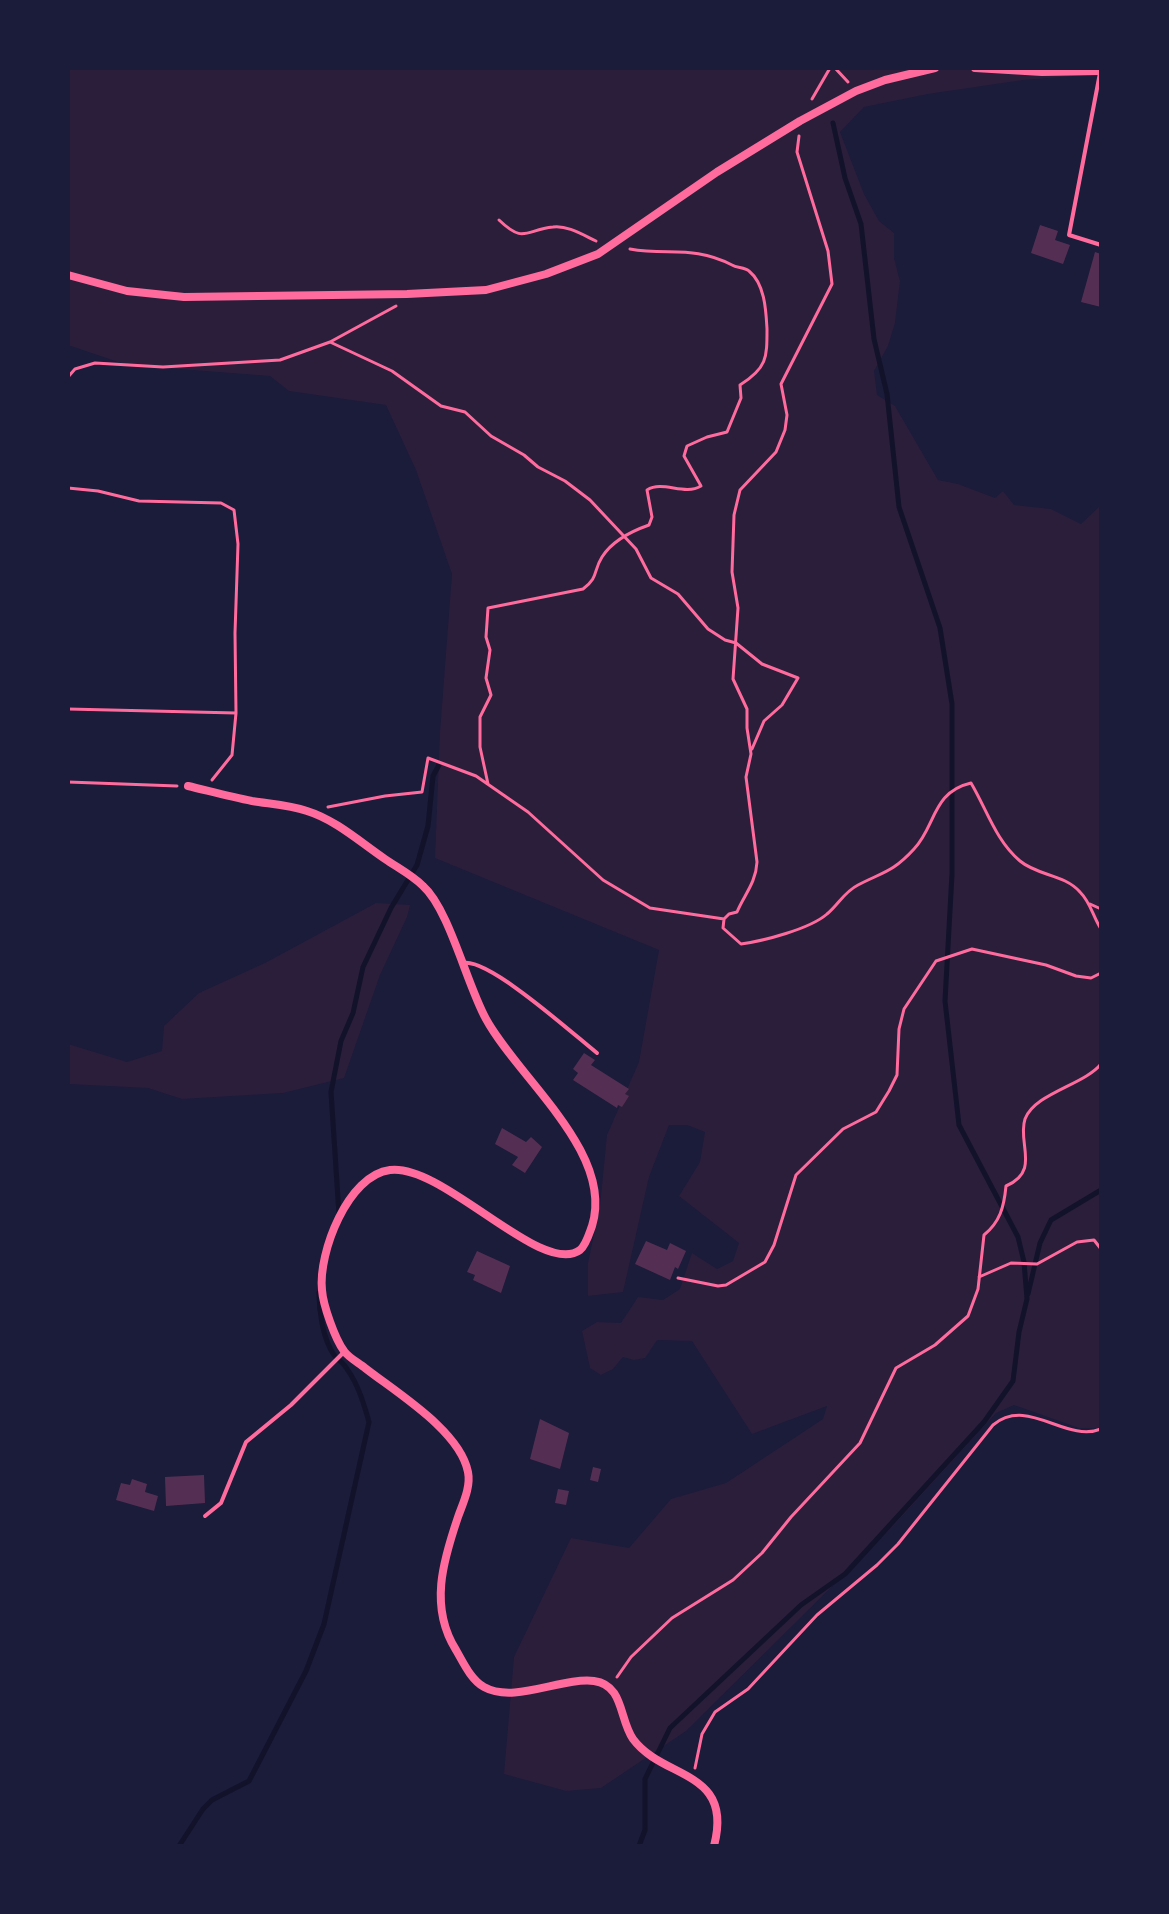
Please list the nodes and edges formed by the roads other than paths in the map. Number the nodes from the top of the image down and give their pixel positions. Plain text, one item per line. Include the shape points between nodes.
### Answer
1 (935, 68) edge
2 (975, 68) edge
3 (1101, 71) edge
4 (1101, 245) edge
5 (68, 275) edge
6 (188, 786) road end
7 (462, 964) junction
8 (597, 1053) dead end
9 (344, 1352) junction
10 (205, 1516) dead end
11 (714, 1846) edge

1 - 5 street via 856,91 800,121 598,254 486,290 184,297 127,291
2 - 3 street
3 - 4 lane via 1069,235
6 - 7 street via 305,810 331,821 428,890
7 - 8 lane via 475,963 496,974
7 - 9 street via 488,1024 587,1159 597,1195 595,1216 581,1250 563,1256 539,1249 414,1172 391,1169 374,1175 356,1188 340,1216 322,1271 322,1292
9 - 10 lane via 246,1442 221,1503
9 - 11 street via 433,1422 466,1464 469,1480 443,1559 440,1609 451,1642 471,1675 485,1688 507,1692 595,1681 610,1687 638,1745 692,1778 713,1802

